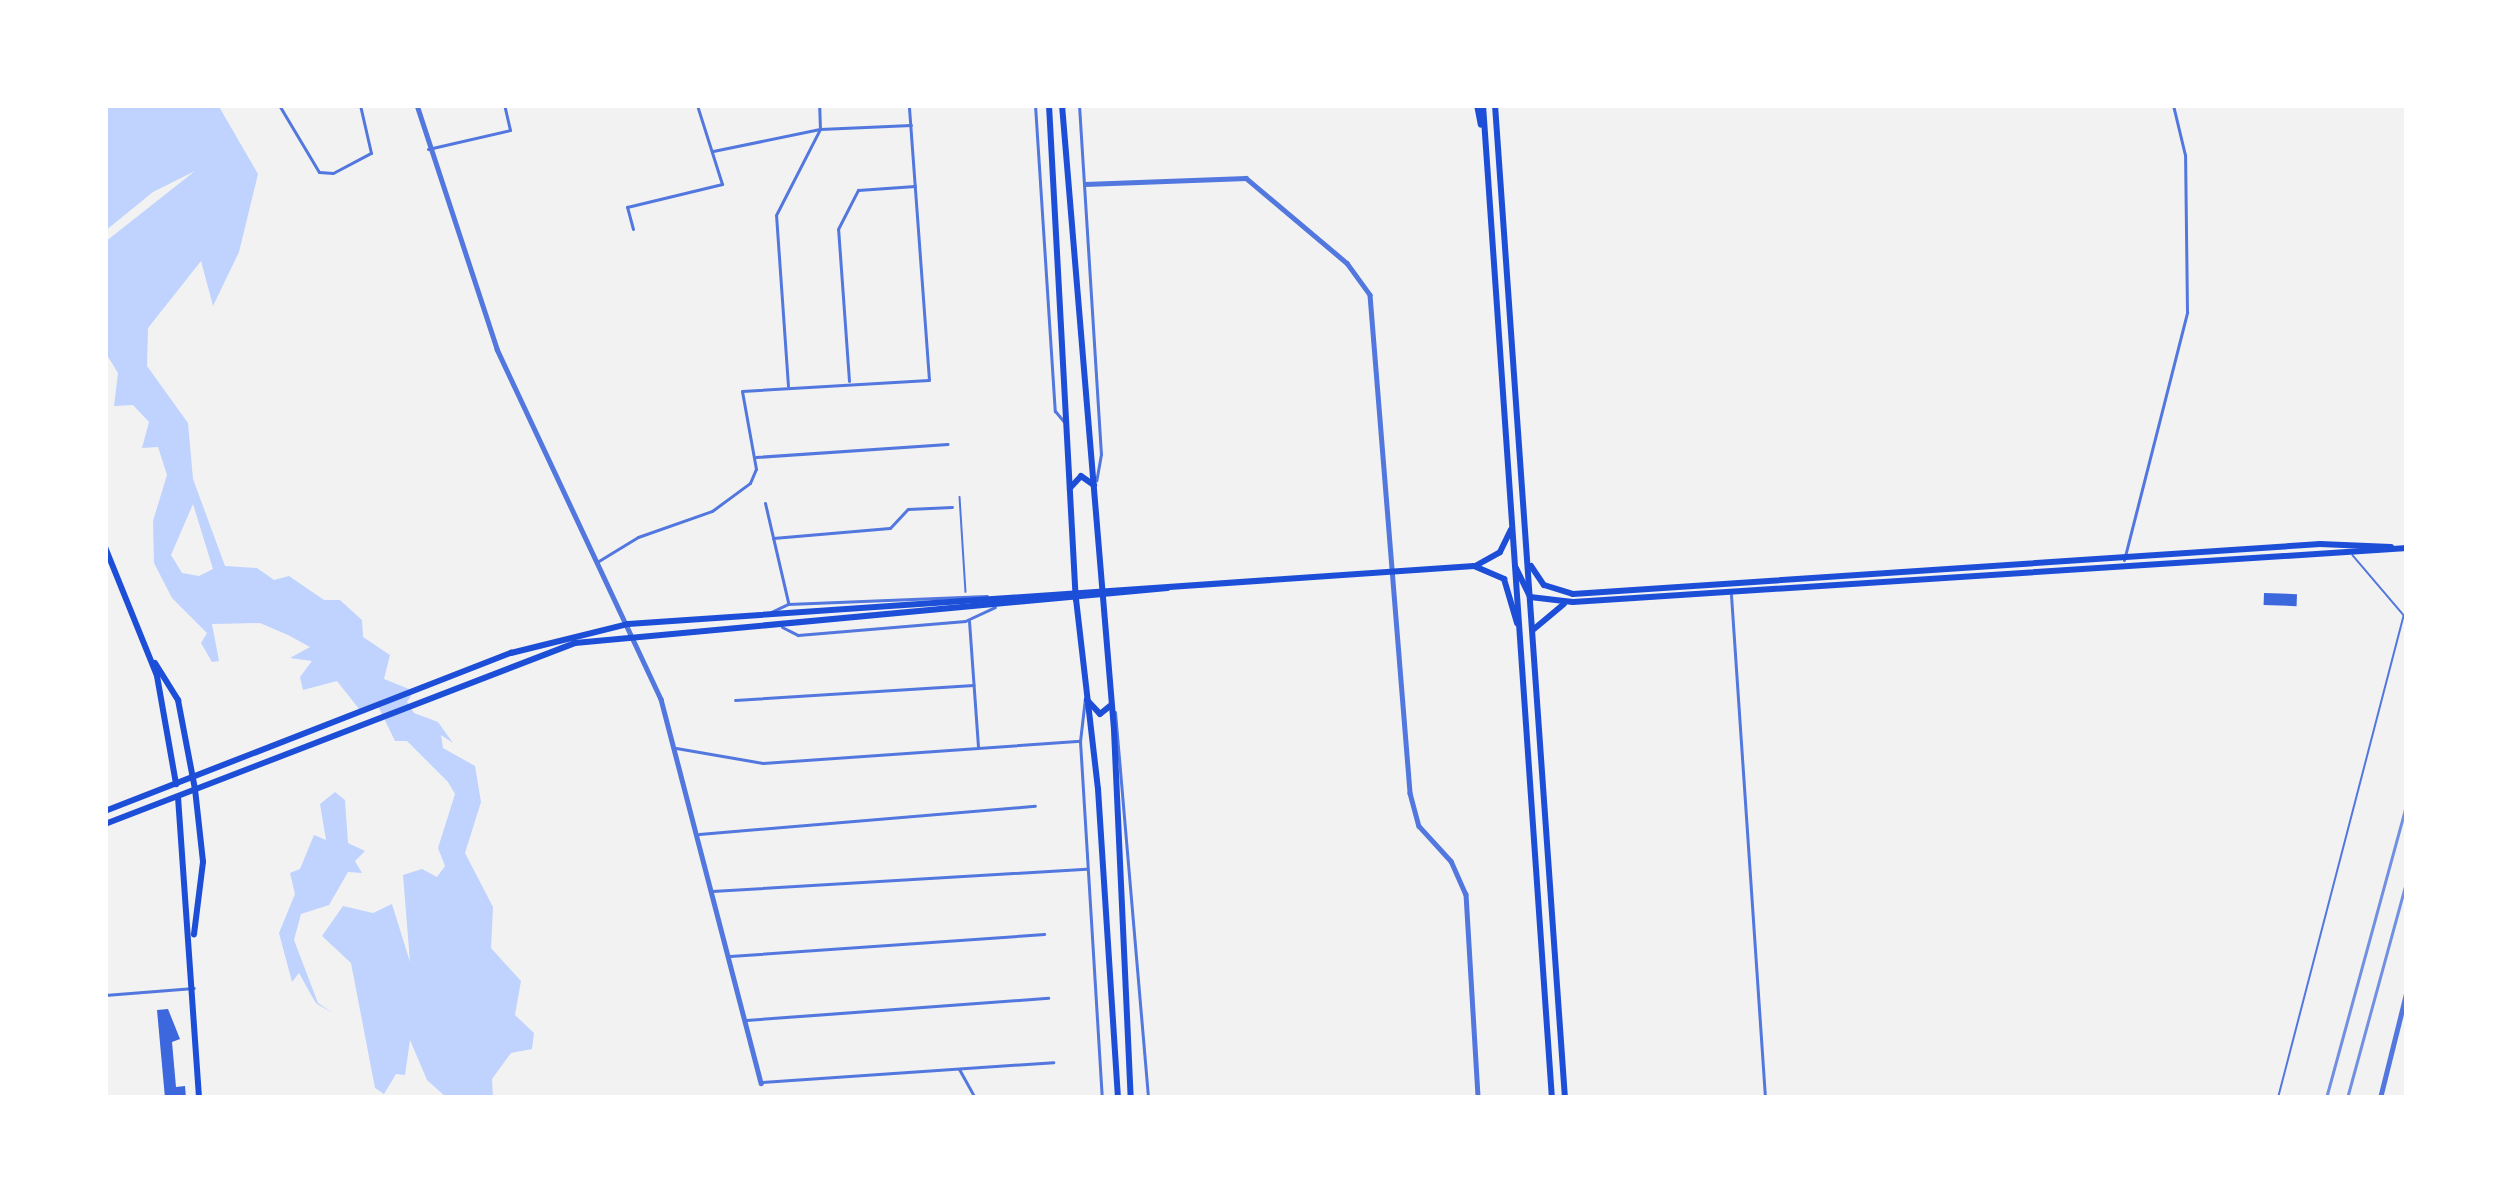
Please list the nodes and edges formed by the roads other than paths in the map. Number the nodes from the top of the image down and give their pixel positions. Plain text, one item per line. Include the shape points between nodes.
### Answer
1 (280, 105) edge
2 (359, 105) edge
3 (417, 105) edge
4 (504, 105) edge
5 (697, 105) edge
6 (819, 105) edge
7 (909, 105) edge
8 (1035, 105) edge
9 (1049, 105) edge
10 (1062, 105) edge
11 (1079, 105) edge
12 (1495, 105) edge
13 (2173, 105) edge
14 (1478, 107) edge
15 (911, 125) junction
16 (820, 129) junction
17 (428, 149) junction
18 (711, 152) junction
19 (1085, 184) junction
20 (915, 185) junction
21 (633, 229) dead end
22 (849, 383) junction
23 (788, 387) junction
24 (1069, 428) junction
25 (948, 444) dead end
26 (754, 457) junction
27 (1095, 488) junction
28 (1069, 490) junction
29 (960, 497) dead end
30 (765, 503) dead end
31 (952, 507) dead end
32 (1512, 528) junction
33 (773, 538) junction
34 (2320, 544) junction
35 (105, 547) edge
36 (1527, 548) junction
37 (2407, 548) edge
38 (2353, 556) junction
39 (2316, 559) junction
40 (2125, 560) junction
41 (595, 563) junction
42 (1515, 565) junction
43 (1474, 566) junction
44 (1394, 572) junction
45 (1682, 584) junction
46 (966, 592) junction
47 (1102, 592) junction
48 (1731, 593) junction
49 (1076, 595) junction
50 (1530, 597) junction
51 (1682, 598) junction
52 (996, 602) junction
53 (1573, 602) junction
54 (788, 604) junction
55 (768, 618) junction
56 (969, 620) junction
57 (628, 624) junction
58 (1518, 626) junction
59 (1532, 632) junction
60 (633, 633) junction
61 (147, 652) junction
62 (974, 685) junction
63 (1085, 697) junction
64 (735, 700) dead end
65 (1111, 700) junction
66 (182, 717) junction
67 (165, 718) junction
68 (1080, 741) junction
69 (674, 748) junction
70 (979, 748) junction
71 (193, 777) junction
72 (176, 784) junction
73 (195, 789) junction
74 (178, 796) junction
75 (1035, 806) dead end
76 (105, 811) edge
77 (105, 824) edge
78 (697, 834) junction
79 (183, 860) junction
80 (203, 862) junction
81 (1088, 869) junction
82 (710, 891) junction
83 (1044, 934) dead end
84 (193, 944) junction
85 (729, 956) junction
86 (194, 988) junction
87 (2407, 990) edge
88 (1556, 994) junction
89 (105, 995) edge
90 (1544, 995) junction
91 (1048, 998) dead end
92 (744, 1020) junction
93 (1053, 1062) dead end
94 (958, 1068) junction
95 (760, 1083) joint
96 (200, 1098) edge
97 (975, 1098) edge
98 (1102, 1098) edge
99 (1118, 1098) edge
100 (1131, 1098) edge
101 (1148, 1098) edge
102 (1478, 1098) edge
103 (1552, 1098) edge
104 (1564, 1098) edge
105 (1765, 1098) edge
106 (2278, 1098) edge
107 (2380, 1098) edge

1 - 2 street via 319,172 351,168 371,153
3 - 17 street
4 - 17 street via 510,130
5 - 18 street
6 - 16 street
7 - 15 street
8 - 24 street via 1055,411
9 - 24 main road
10 - 27 main road
11 - 19 street
12 - 36 main road
13 - 40 street via 2185,155 2186,327
14 - 32 main road
15 - 16 street
15 - 20 street
16 - 18 street
16 - 23 street via 776,215
17 - 41 street via 497,349
18 - 21 street via 722,184 627,207
19 - 27 street via 1101,454
19 - 44 street via 1242,176 1355,271 1377,318
20 - 22 street via 858,190 838,229
20 - 22 street via 928,381
22 - 23 street
23 - 26 street via 742,391
24 - 28 main road
25 - 26 street
26 - 41 street via 754,478 724,503
27 - 28 main road via 1081,476
27 - 47 main road
28 - 49 main road
29 - 46 lane
30 - 33 street
31 - 33 street via 908,509 890,528
32 - 42 main road
32 - 43 main road via 1500,552
33 - 54 street
34 - 37 main road
34 - 39 main road
34 - 40 main road
35 - 61 main road
36 - 45 main road via 1538,579 1560,592
36 - 50 main road
37 - 38 main road
38 - 39 main road
38 - 106 lane via 2404,616
39 - 48 main road
40 - 45 main road
41 - 57 street
42 - 50 main road
42 - 58 main road
43 - 44 main road
43 - 58 main road via 1504,578
44 - 47 main road
44 - 102 street via 1412,807 1466,894
45 - 51 main road
46 - 52 street
46 - 54 street
47 - 49 main road
47 - 65 main road
48 - 51 main road
48 - 105 street
49 - 52 main road
49 - 63 main road
50 - 53 main road
50 - 59 main road
51 - 53 main road
52 - 55 main road
52 - 56 street
53 - 59 main road via 1547,611
54 - 55 street
55 - 56 street via 798,634
55 - 57 main road
55 - 60 main road
56 - 62 street
57 - 60 street
57 - 71 main road via 572,632
58 - 90 main road
59 - 88 main road
60 - 69 street
60 - 73 main road via 557,648
61 - 66 main road
61 - 67 main road
62 - 64 street
62 - 70 street
63 - 65 main road via 1100,714
63 - 68 street
63 - 99 main road
65 - 100 main road
65 - 101 street via 1123,735
66 - 67 main road via 173,708
66 - 71 main road
67 - 72 main road
68 - 70 street
68 - 81 street
69 - 70 street via 763,764
69 - 78 street
71 - 72 main road
71 - 73 main road
72 - 74 main road
72 - 76 main road
73 - 74 main road
73 - 80 main road
74 - 77 main road
74 - 79 main road
75 - 78 street
78 - 82 street
79 - 80 main road via 191,869
79 - 84 main road
80 - 84 main road
81 - 82 street
81 - 98 street
82 - 85 street
83 - 85 street
84 - 86 main road
85 - 92 street
86 - 89 street
86 - 96 main road
87 - 107 street
88 - 90 main road via 1551,1003
88 - 104 main road
90 - 103 main road
91 - 92 street
92 - 95 street
93 - 94 street
94 - 95 street
94 - 97 street

